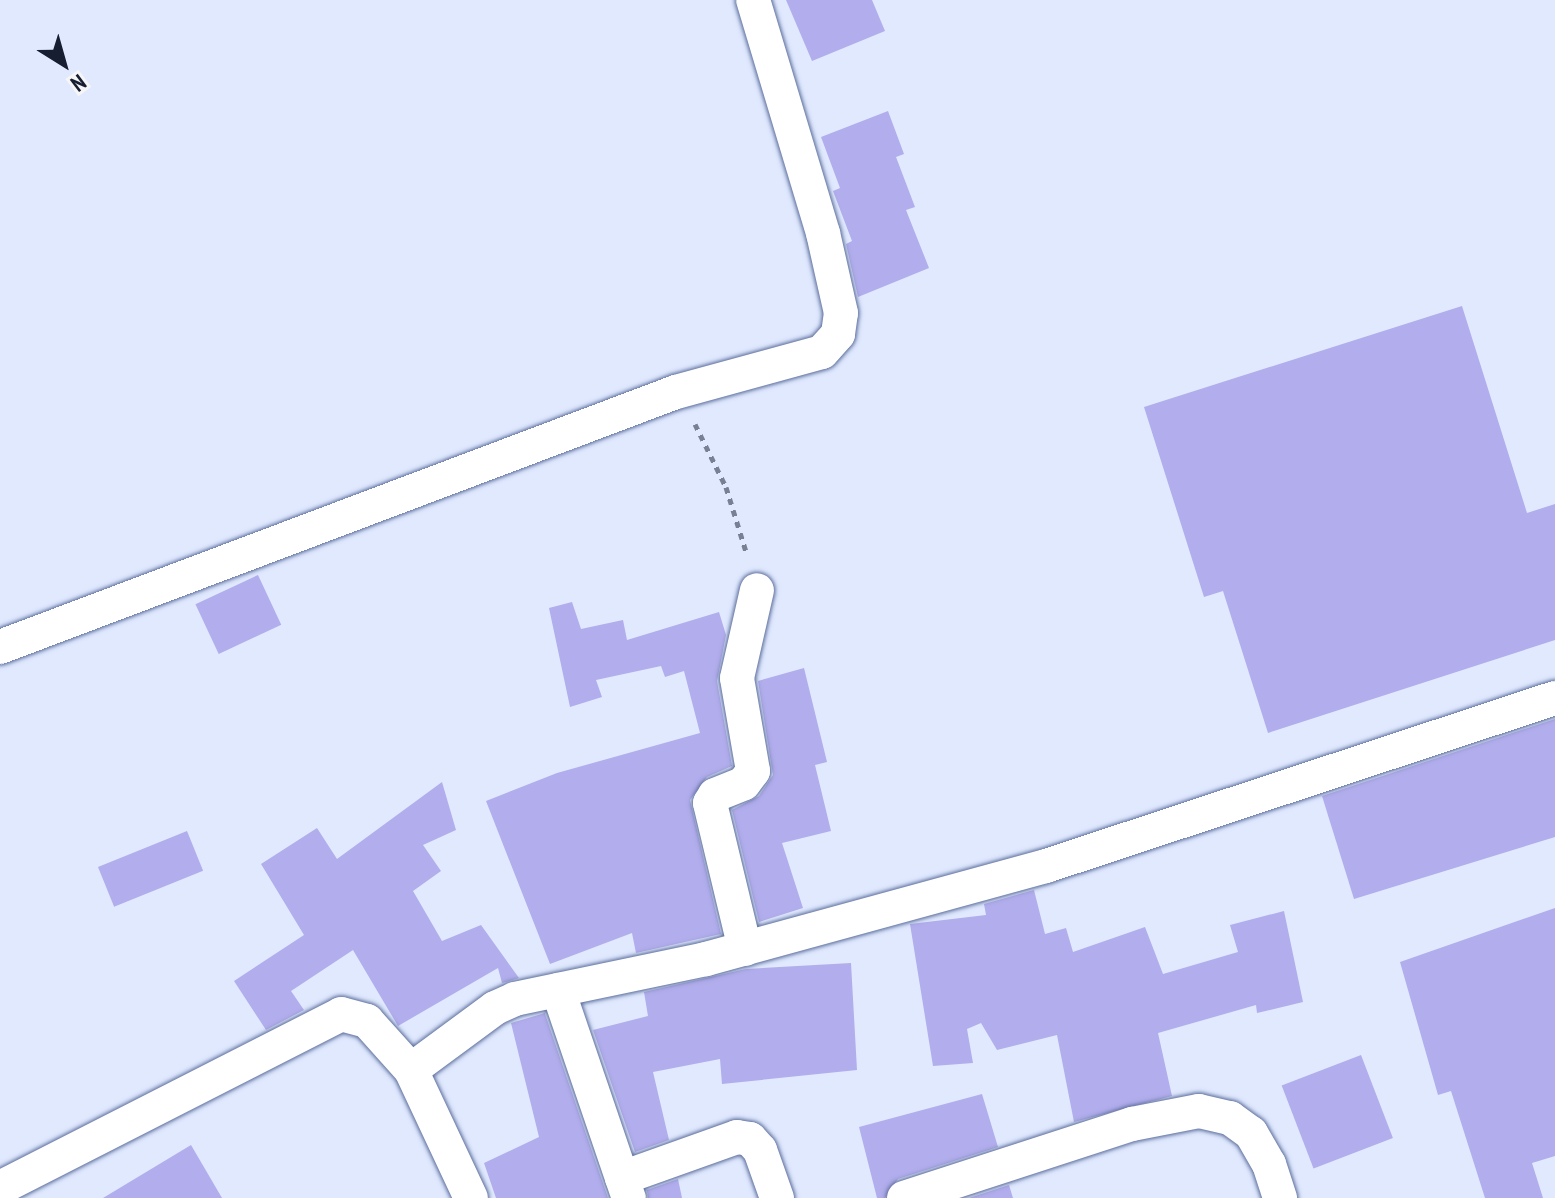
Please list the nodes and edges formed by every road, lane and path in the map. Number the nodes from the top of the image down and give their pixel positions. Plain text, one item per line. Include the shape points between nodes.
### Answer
1 (753, 0) edge
2 (676, 392) junction
3 (757, 590) joint
4 (0, 647) edge
5 (1555, 698) edge
6 (745, 949) junction
7 (558, 990) junction
8 (411, 1070) junction
9 (0, 1188) edge
10 (626, 1188) edge
11 (471, 1198) edge
12 (777, 1198) edge
13 (904, 1198) edge
14 (1280, 1198) edge

1 - 2 street via 823,233 841,313 838,334 822,352
2 - 3 path via 726,487
2 - 4 street
3 - 6 street via 737,678 753,771 710,803
5 - 6 street via 1046,866
6 - 7 street
7 - 8 street via 495,1008
7 - 10 street
8 - 9 street via 367,1021 341,1014
8 - 11 street
10 - 12 street via 737,1137 750,1139 760,1150
13 - 14 street via 1132,1124 1199,1111 1230,1118 1251,1133

